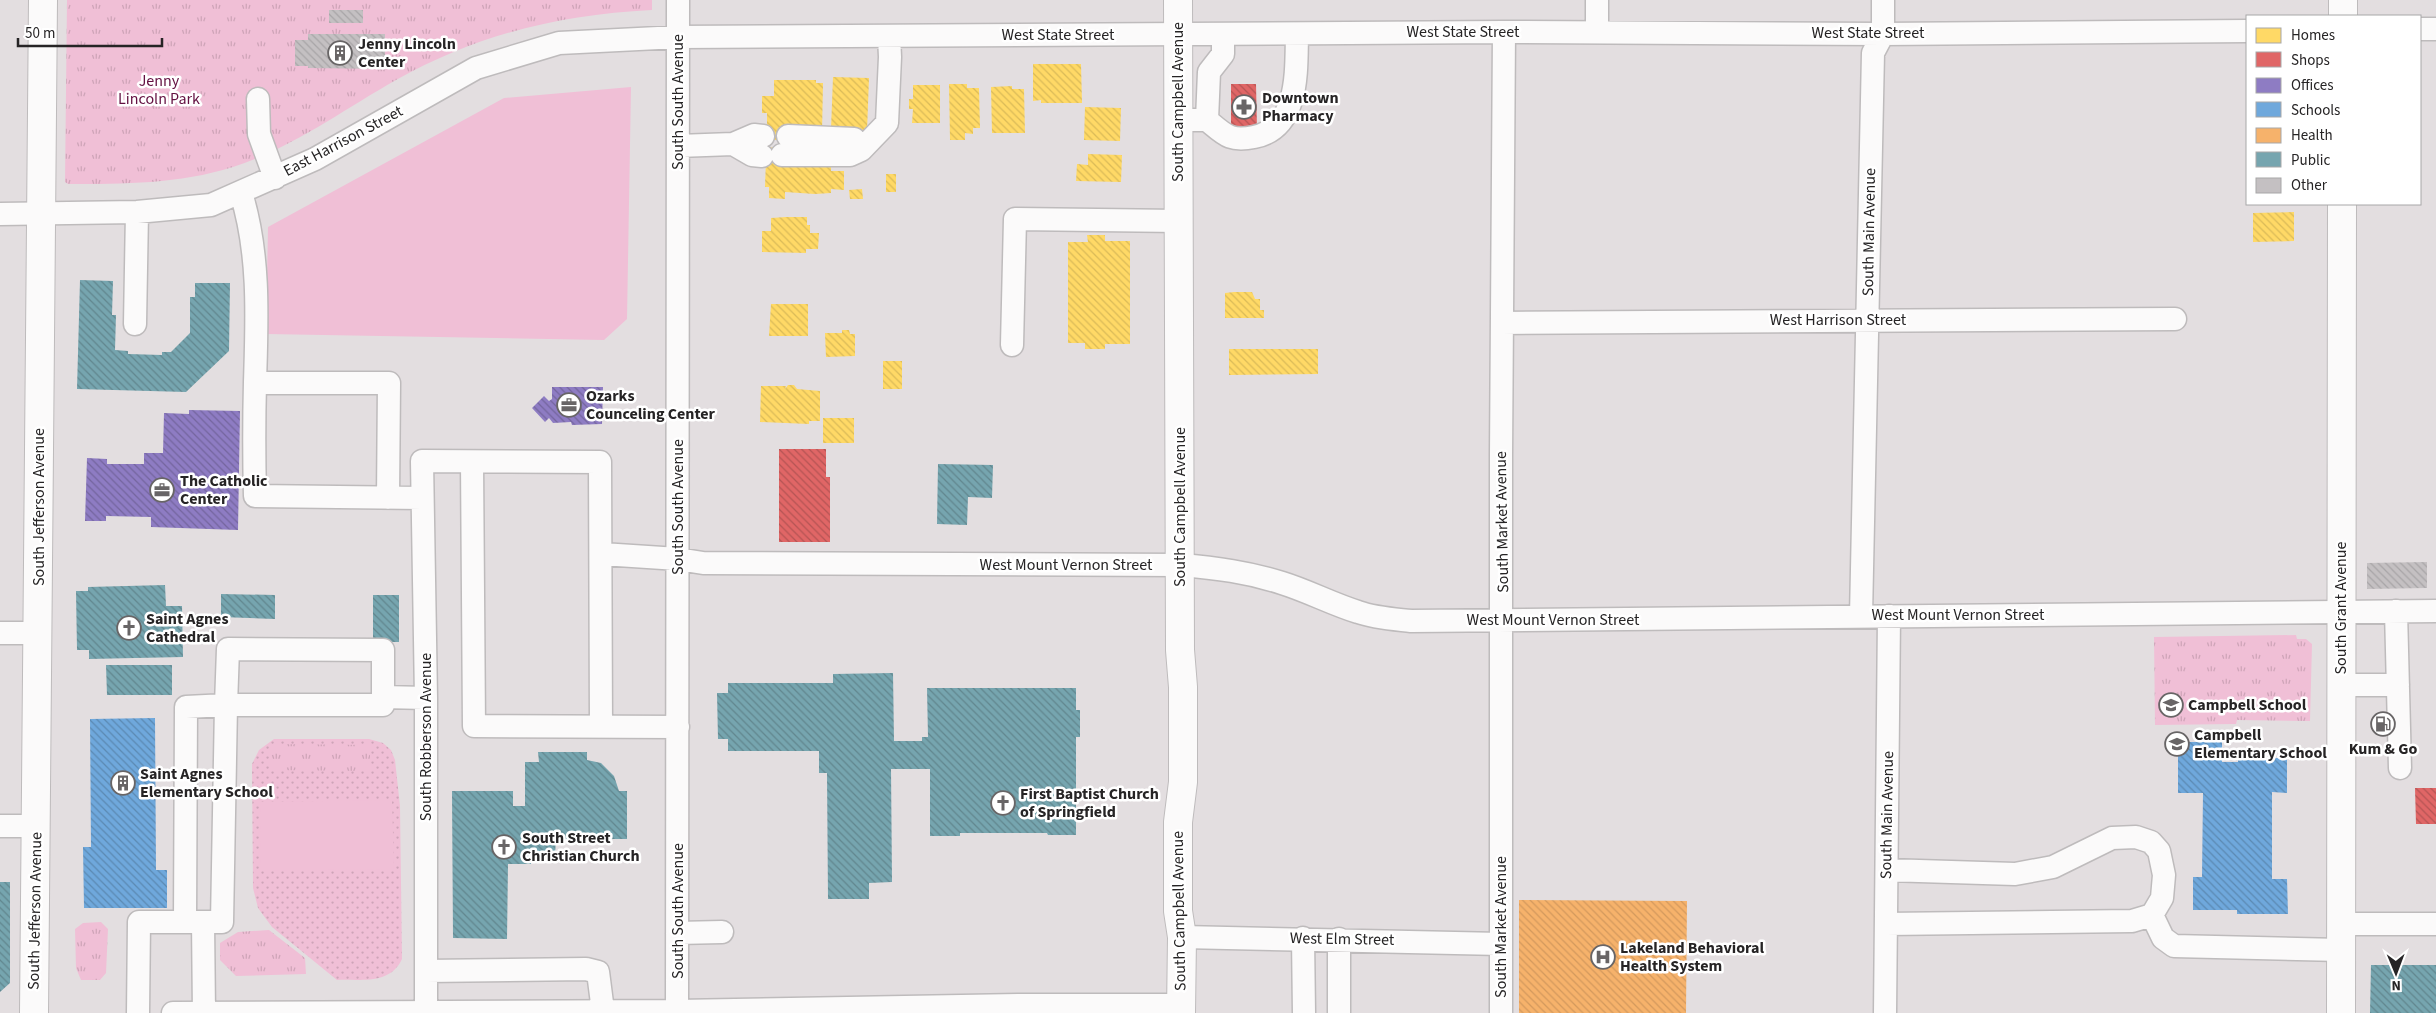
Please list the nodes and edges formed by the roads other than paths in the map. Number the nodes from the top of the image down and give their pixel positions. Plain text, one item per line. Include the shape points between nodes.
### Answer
1 (43, 0) edge
2 (678, 0) edge
3 (1178, 0) edge
4 (1597, 0) edge
5 (1883, 0) edge
6 (2343, 0) edge
7 (2343, 15) edge
8 (2421, 29) edge
9 (2436, 29) edge
10 (2246, 31) edge
11 (1504, 32) junction
12 (1597, 32) junction
13 (1178, 34) junction
14 (1223, 34) junction
15 (1298, 34) junction
16 (1883, 34) junction
17 (889, 36) junction
18 (678, 37) junction
19 (1208, 72) junction
20 (1178, 73) junction
21 (258, 99) dead end
22 (1178, 120) junction
23 (1207, 120) junction
24 (678, 146) junction
25 (275, 178) junction
26 (240, 193) junction
27 (2342, 205) edge
28 (137, 212) junction
29 (0, 214) edge
30 (40, 214) junction
31 (1179, 221) junction
32 (2174, 319) dead end
33 (1867, 320) junction
34 (1502, 323) junction
35 (135, 324) dead end
36 (1012, 345) dead end
37 (255, 383) junction
38 (472, 462) junction
39 (388, 498) junction
40 (422, 498) junction
41 (602, 554) junction
42 (678, 559) junction
43 (1180, 565) junction
44 (2396, 611) junction
45 (2436, 611) edge
46 (2341, 612) junction
47 (1861, 616) junction
48 (1889, 616) junction
49 (1502, 621) junction
50 (0, 633) edge
51 (38, 633) junction
52 (2341, 685) junction
53 (2398, 685) junction
54 (384, 697) junction
55 (426, 698) junction
56 (226, 705) junction
57 (601, 726) junction
58 (678, 728) junction
59 (2400, 768) dead end
60 (0, 826) edge
61 (36, 826) junction
62 (1887, 870) junction
63 (2152, 915) junction
64 (194, 922) junction
65 (1886, 924) junction
66 (2436, 924) edge
67 (722, 932) dead end
68 (677, 933) junction
69 (1182, 937) junction
70 (2341, 937) junction
71 (1303, 938) junction
72 (1339, 939) junction
73 (1501, 944) junction
74 (426, 971) junction
75 (1180, 1009) edge
76 (817, 1010) edge
77 (861, 1010) edge
78 (910, 1010) edge
79 (603, 1011) junction
80 (426, 1012) edge
81 (677, 1012) edge
82 (34, 1013) edge
83 (138, 1013) edge
84 (173, 1013) edge
85 (204, 1013) edge
86 (210, 1013) edge
87 (1304, 1013) edge
88 (1339, 1013) edge
89 (1501, 1013) edge
90 (1885, 1013) edge
91 (2341, 1013) edge

1 - 30 main road, South Jefferson Avenue
2 - 18 street, South South Avenue
3 - 13 main road, South Campbell Avenue
4 - 12 street
5 - 16 street, South Main Avenue
6 - 7 main road
8 - 9 street
10 - 16 street, West State Street
11 - 12 street, West State Street
11 - 15 street, West State Street
11 - 34 street, South Market Avenue
12 - 16 street, West State Street
13 - 14 street, West State Street
13 - 17 street, West State Street
13 - 20 main road, South Campbell Avenue
14 - 15 street, West State Street
14 - 19 street via 1223,54
15 - 23 street via 1294,93 1285,116 1274,129 1265,135 1230,138
16 - 33 street, South Main Avenue via 1873,53
17 - 18 street, West State Street
17 - 24 street via 887,123 861,150 850,155 774,146 754,135 732,144
18 - 24 street, South South Avenue
18 - 25 street, East Harrison Street via 559,43 476,68 315,159
19 - 20 street
19 - 23 street
20 - 22 main road, South Campbell Avenue
21 - 25 street via 259,134
22 - 23 street
22 - 31 main road, South Campbell Avenue
24 - 42 street, South South Avenue
25 - 26 street, East Harrison Street
26 - 28 street, East Harrison Street via 211,205
26 - 37 street via 247,214 255,266
27 - 46 main road, South Grant Avenue
28 - 30 street, East Harrison Street
28 - 35 street
29 - 30 street, East Harrison Street
30 - 51 main road, South Jefferson Avenue
31 - 36 street via 1015,219
31 - 43 main road, South Campbell Avenue
32 - 33 street, West Harrison Street
33 - 34 street, West Harrison Street
33 - 47 street, South Main Avenue
34 - 49 street, South Market Avenue
37 - 39 street via 254,496
37 - 39 street via 389,383
38 - 40 street, South Robberson Avenue via 422,462
38 - 41 street via 600,462
38 - 57 street via 474,726
39 - 40 street
40 - 55 street, South Robberson Avenue
41 - 42 street, West Mount Vernon Street
41 - 57 street
42 - 43 street, West Mount Vernon Street via 703,563
42 - 58 street, South South Avenue
43 - 49 street, West Mount Vernon Street via 1252,574 1385,619
43 - 69 main road, South Campbell Avenue via 1182,782 1178,822 1178,911
44 - 45 street, West Mount Vernon Street
44 - 46 street, West Mount Vernon Street
44 - 53 street
46 - 48 street, West Mount Vernon Street
46 - 52 main road, South Grant Avenue
47 - 48 street, West Mount Vernon Street
47 - 49 street, West Mount Vernon Street
48 - 62 street, South Main Avenue
49 - 73 street, South Market Avenue
50 - 51 street
51 - 61 main road, South Jefferson Avenue
52 - 53 street
52 - 70 main road, South Grant Avenue
53 - 59 street
54 - 55 street
54 - 56 street via 383,705
54 - 56 street via 383,650 228,649
55 - 74 street, South Robberson Avenue
56 - 64 street via 222,922
56 - 64 street via 186,707
57 - 58 street
58 - 68 street, South South Avenue
60 - 61 street
61 - 82 main road, South Jefferson Avenue
62 - 63 street via 2034,872 2053,867 2112,838 2136,837 2151,842 2159,851 2164,875 2162,898
62 - 65 street, South Main Avenue
63 - 65 street via 2132,921
63 - 70 street via 2163,938 2174,946
64 - 83 street via 138,922
64 - 85 street
65 - 90 street, South Main Avenue
66 - 70 street
67 - 68 street
68 - 81 street, South South Avenue
69 - 71 street, West Elm Street
69 - 75 main road, South Campbell Avenue
70 - 91 main road, South Grant Avenue
71 - 72 street, West Elm Street
71 - 87 street
72 - 73 street, West Elm Street
72 - 88 street
73 - 89 street, South Market Avenue
74 - 79 street via 586,969 598,972
74 - 80 street, South Robberson Avenue
75 - 78 street
76 - 77 street
76 - 81 street
77 - 78 street
79 - 80 street
79 - 81 street
80 - 86 street
84 - 85 street
85 - 86 street

